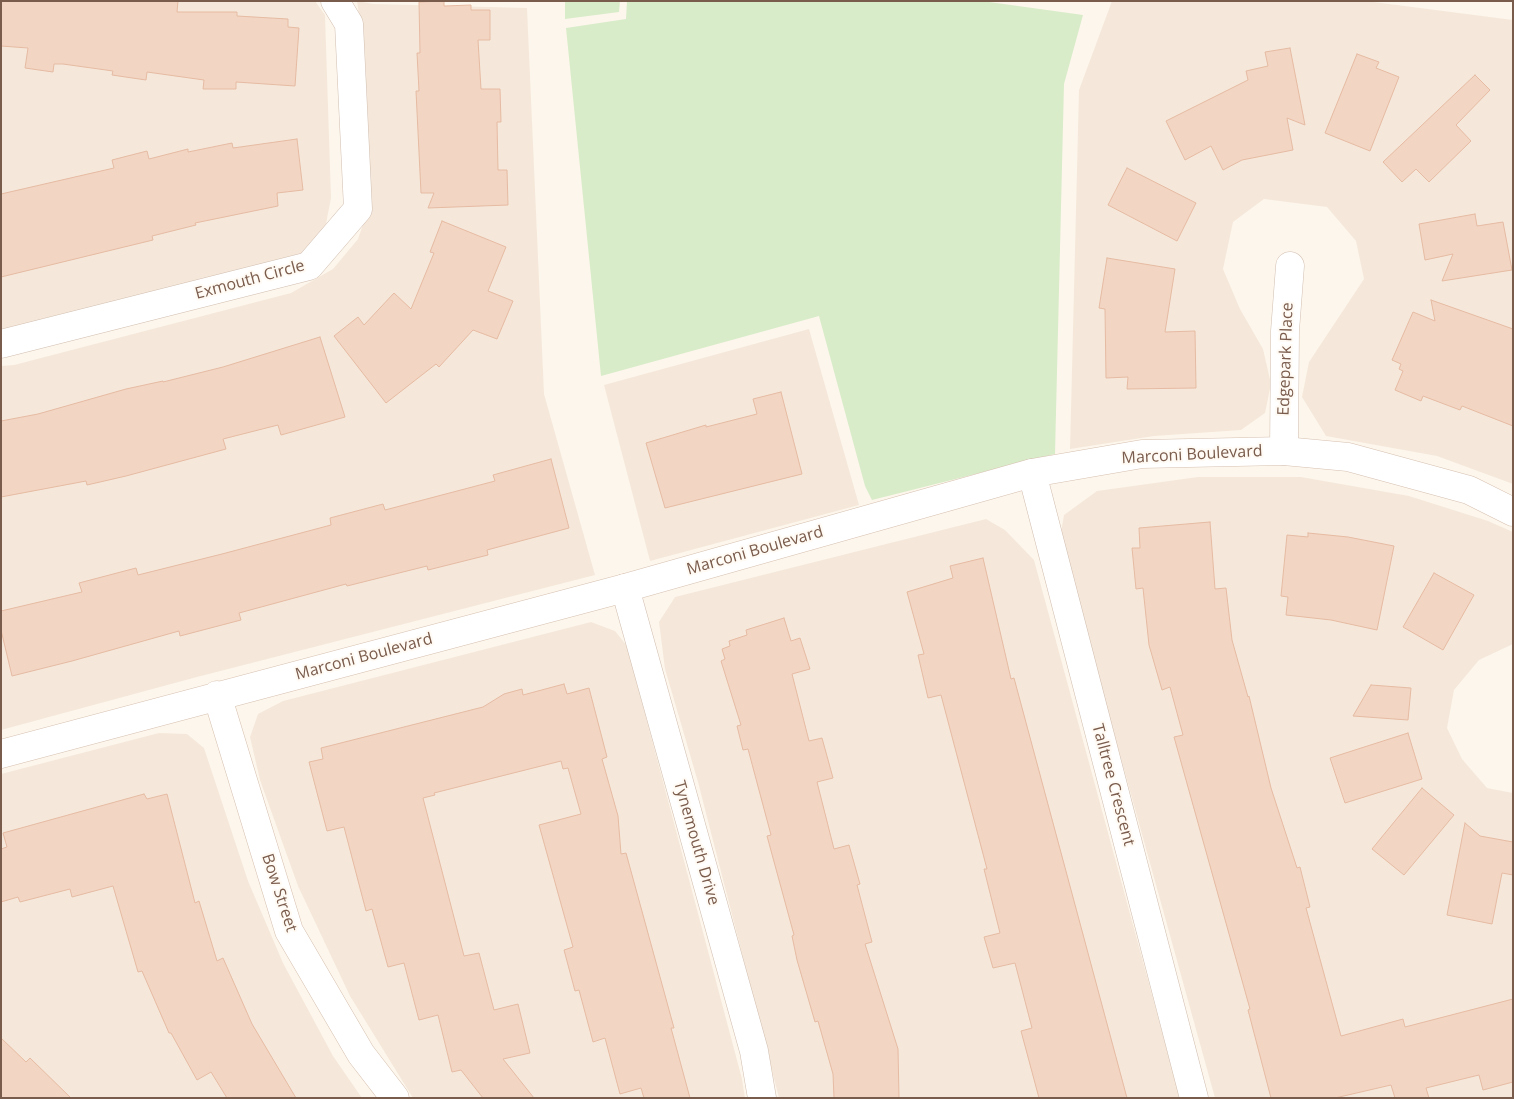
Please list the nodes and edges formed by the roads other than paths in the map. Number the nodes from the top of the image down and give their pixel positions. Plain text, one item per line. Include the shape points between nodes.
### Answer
1 (336, 1) edge
2 (1290, 266) dead end
3 (1, 344) edge
4 (1284, 451) junction
5 (1032, 472) junction
6 (1513, 512) edge
7 (625, 588) junction
8 (217, 695) junction
9 (1, 754) edge
10 (395, 1098) edge
11 (762, 1098) edge
12 (1194, 1098) edge

1 - 3 street, Exmouth Circle via 349,24 358,209 309,266
2 - 4 street, Edgepark Place via 1285,331
4 - 5 street, Marconi Boulevard via 1142,454
4 - 6 street, Marconi Boulevard via 1348,457 1469,490
5 - 7 street, Marconi Boulevard
5 - 12 street, Talltree Crescent
7 - 8 street, Marconi Boulevard
7 - 11 street, Tynemouth Drive via 754,1051
8 - 9 street, Marconi Boulevard
8 - 10 street, Bow Street via 290,931 361,1054

